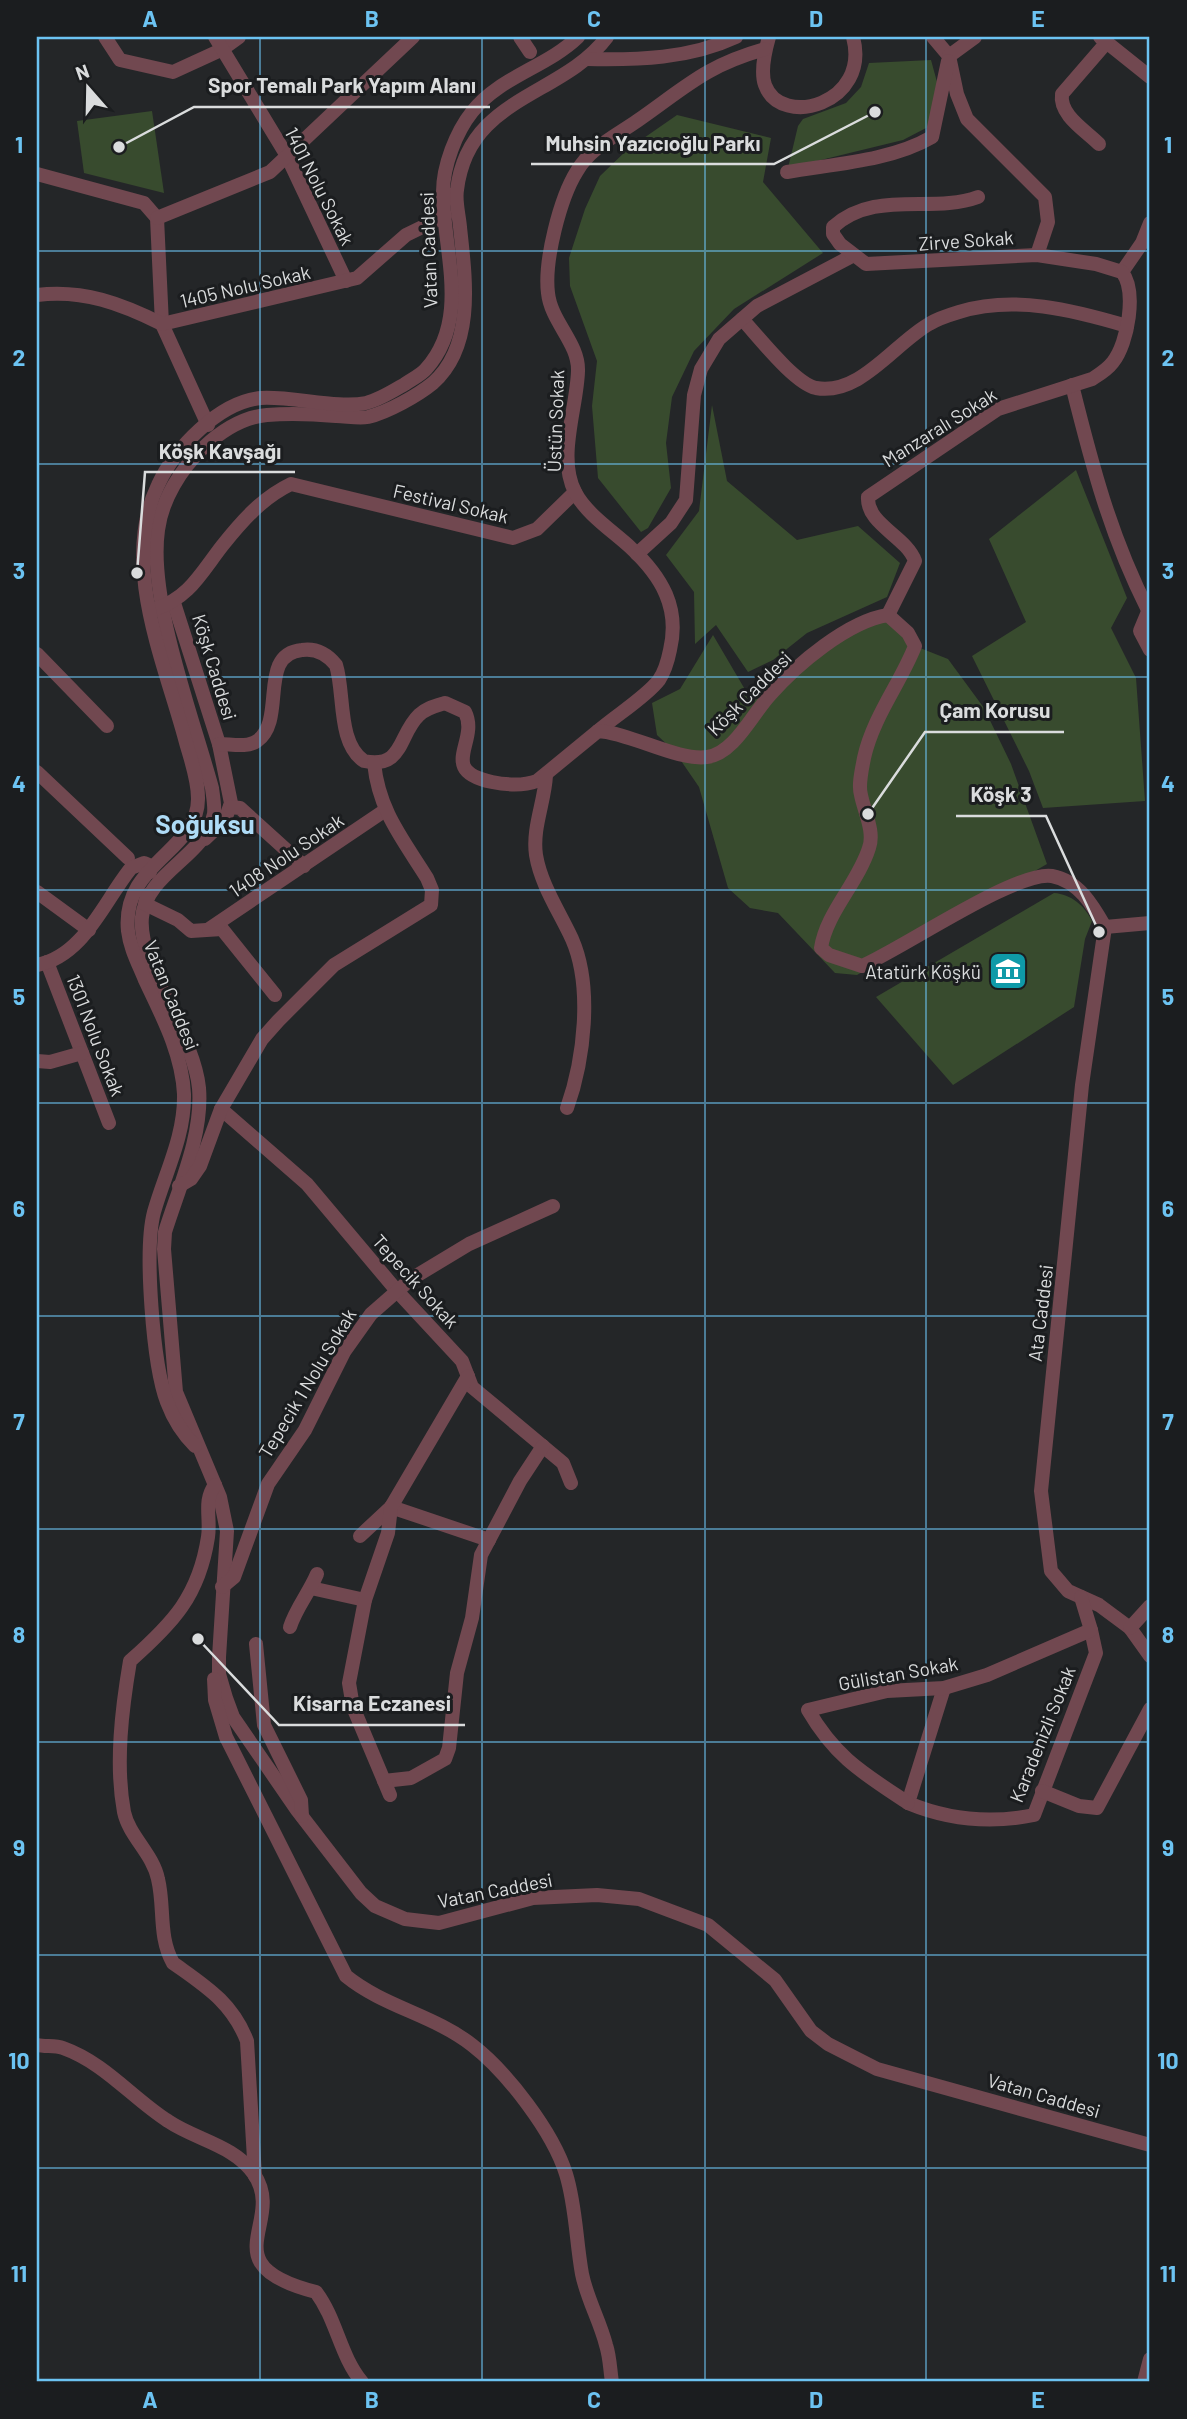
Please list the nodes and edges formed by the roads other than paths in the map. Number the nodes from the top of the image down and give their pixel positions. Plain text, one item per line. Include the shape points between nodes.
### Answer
1 (105, 37) edge
2 (239, 37) edge
3 (413, 37) edge
4 (520, 37) edge
5 (578, 37) edge
6 (607, 37) edge
7 (736, 37) edge
8 (853, 37) edge
9 (933, 37) edge
10 (975, 37) edge
11 (1103, 39) edge
12 (218, 43) edge
13 (767, 43) edge
14 (530, 52) dead end
15 (949, 56) junction
16 (587, 59) junction
17 (1150, 77) edge
18 (1098, 144) dead end
19 (287, 156) junction
20 (787, 172) dead end
21 (37, 174) edge
22 (978, 197) dead end
23 (445, 216) junction
24 (157, 218) junction
25 (1150, 223) edge
26 (1037, 255) junction
27 (852, 256) junction
28 (1122, 272) junction
29 (346, 281) junction
30 (37, 295) edge
31 (742, 319) junction
32 (162, 324) junction
33 (1127, 326) junction
34 (1072, 385) junction
35 (208, 425) junction
36 (575, 492) junction
37 (638, 554) junction
38 (162, 606) junction
39 (1149, 609) edge
40 (888, 615) junction
41 (1150, 650) edge
42 (37, 654) edge
43 (107, 726) dead end
44 (598, 731) junction
45 (219, 744) junction
46 (374, 763) junction
47 (37, 772) edge
48 (546, 775) junction
49 (230, 807) junction
50 (384, 811) junction
51 (195, 846) junction
52 (128, 858) dead end
53 (151, 866) junction
54 (303, 866) junction
55 (37, 892) edge
56 (145, 904) junction
57 (1150, 923) edge
58 (1105, 927) junction
59 (89, 930) junction
60 (208, 930) junction
61 (42, 963) edge
62 (275, 995) dead end
63 (82, 1053) junction
64 (37, 1061) edge
65 (567, 1108) dead end
66 (221, 1109) junction
67 (109, 1123) dead end
68 (179, 1186) junction
69 (553, 1206) dead end
70 (397, 1291) junction
71 (468, 1376) junction
72 (543, 1446) junction
73 (199, 1449) junction
74 (571, 1483) dead end
75 (215, 1485) junction
76 (391, 1507) junction
77 (360, 1536) dead end
78 (489, 1540) junction
79 (317, 1574) dead end
80 (222, 1587) junction
81 (311, 1588) junction
82 (1081, 1597) junction
83 (365, 1600) junction
84 (1150, 1605) edge
85 (290, 1627) dead end
86 (1130, 1629) junction
87 (1091, 1630) junction
88 (256, 1644) dead end
89 (1150, 1656) edge
90 (219, 1657) junction
91 (944, 1688) junction
92 (1150, 1709) edge
93 (384, 1781) junction
94 (1042, 1791) junction
95 (390, 1795) dead end
96 (908, 1803) junction
97 (302, 1817) junction
98 (37, 2045) edge
99 (1150, 2146) edge
100 (255, 2176) junction
101 (1150, 2359) edge
102 (362, 2382) edge
103 (612, 2382) edge
104 (1144, 2382) edge

1 - 12 street via 120,60 173,72
2 - 12 street
3 - 19 street
4 - 14 street
5 - 23 street, Vatan Caddesi via 507,82 473,110 454,142 443,189
6 - 16 street, Vatan Caddesi
7 - 16 street via 680,55
8 - 13 street via 858,55 848,86 838,95 805,107 771,96 762,73
9 - 15 street
10 - 15 street
11 - 17 street
11 - 18 street via 1062,94 1061,102
12 - 19 street, 1401 Nolu Sokak
13 - 36 street, Üstün Sokak via 691,80 598,147 577,171 551,240 548,293 552,313 578,369 569,450
15 - 20 street via 932,137 873,157
15 - 26 street, Zirve Sokak via 967,118 1045,197 1048,222
16 - 38 street, Vatan Caddesi via 519,98 490,122 468,154 456,191 466,310 455,351 434,382 367,417 263,415 222,430 190,461 170,492 158,529
19 - 24 street via 270,172
19 - 29 street, 1401 Nolu Sokak
21 - 24 street via 144,203
22 - 27 street, Zirve Sokak via 858,212 833,227 833,234
23 - 29 street, 1405 Nolu Sokak via 406,235 357,278
23 - 35 street, Vatan Caddesi via 452,308 442,345 424,372 364,403 258,398
24 - 32 street
25 - 28 street
26 - 27 street, Zirve Sokak via 885,264 866,264
26 - 28 street
27 - 31 street via 757,306
28 - 33 street, Manzaralı Sokak via 1132,290
29 - 32 street, 1405 Nolu Sokak
30 - 32 street, 1405 Nolu Sokak via 89,295
31 - 33 street via 794,374 812,387 831,390 853,382 929,323 985,305 1042,307
31 - 37 street via 719,339 701,369 694,395 686,500 671,523
32 - 35 street
33 - 34 street, Manzaralı Sokak via 1116,360 1104,372
34 - 39 street via 1102,504 1129,573
34 - 40 street, Manzaralı Sokak via 998,409 868,497 872,513 912,551 915,561
35 - 38 street, Vatan Caddesi via 179,452 158,485 145,522 142,554
36 - 37 street
36 - 38 street, Festival Sokak via 537,529 513,538 291,484 251,511 192,587
37 - 44 street via 666,592 674,613 674,635 659,681
38 - 45 street, Köşk Caddesi
38 - 51 street, Vatan Caddesi via 212,788 214,813
38 - 53 street, Vatan Caddesi via 198,804 191,828
39 - 41 street via 1140,631
40 - 44 street, Köşk Caddesi via 875,617 830,642 771,693 729,746 707,757 675,752 618,732
40 - 58 street via 915,646 877,718 864,757 860,792 871,845 848,895 823,929 821,948 862,966 1028,879 1051,876 1083,893
42 - 43 street
44 - 48 street
45 - 46 street, Köşk Caddesi via 248,745 264,734 281,662 298,650 310,649 336,665 354,750 364,761
45 - 49 street
46 - 48 street via 393,757 419,714 444,704 455,705 469,719 462,756 464,768 473,778 526,785
46 - 50 street
47 - 52 street
48 - 65 street via 536,853 580,964 579,1074
49 - 51 street via 216,831
49 - 54 street via 240,808
50 - 54 street, 1408 Nolu Sokak
50 - 66 street via 427,878 431,905 334,965 262,1040
51 - 56 street, Vatan Caddesi via 160,880
53 - 56 street
53 - 59 street via 144,863 131,868
53 - 73 street, Vatan Caddesi via 132,897 127,928 131,949 169,1031 184,1088 182,1125 150,1231 156,1347 167,1403
54 - 60 street, 1408 Nolu Sokak
55 - 59 street
56 - 60 street via 191,931
56 - 68 street, Vatan Caddesi via 146,948 190,1051 199,1087 197,1127
57 - 58 street
58 - 82 street, Ata Caddesi via 1082,1085 1041,1491 1051,1571 1068,1591
59 - 61 street via 76,944
60 - 62 street via 222,929
61 - 63 street, 1301 Nolu Sokak
63 - 64 street
63 - 67 street, 1301 Nolu Sokak
66 - 68 street via 200,1166
66 - 70 street, Tepecik Sokak via 307,1184
68 - 73 street, Vatan Caddesi via 163,1249 171,1357 176,1392
69 - 70 street, Tepecik 1 Nolu Sokak via 468,1244
70 - 71 street, Tepecik Sokak via 462,1361
70 - 80 street, Tepecik 1 Nolu Sokak via 370,1314 344,1352 319,1407 268,1484 234,1577
71 - 72 street, Tepecik Sokak via 472,1387
71 - 76 street
72 - 74 street, Tepecik Sokak via 563,1463
72 - 78 street
73 - 75 street, Vatan Caddesi
75 - 80 street, Vatan Caddesi via 227,1531
75 - 100 street via 209,1494 204,1566 194,1589 174,1620 130,1661 121,1737 124,1812 158,1878 162,1935 170,1958 209,1986 242,2026 247,2041
76 - 77 street
76 - 78 street
76 - 83 street via 388,1533
78 - 93 street via 475,1580 445,1759 411,1778
79 - 81 street
80 - 90 street, Vatan Caddesi
81 - 83 street
81 - 85 street
82 - 86 street, Ata Caddesi
82 - 87 street
83 - 93 street via 349,1694
84 - 86 street
86 - 89 street, Ata Caddesi
87 - 91 street, Gülistan Sokak via 987,1675
87 - 94 street, Karadenizli Sokak via 1096,1653
88 - 97 street via 264,1725 301,1800
90 - 97 street, Vatan Caddesi via 219,1674 233,1717
90 - 103 street via 212,1683 226,1737 346,1976 363,1990 472,2045 495,2066 544,2130 566,2172 582,2276 607,2347
91 - 96 street
91 - 96 street, Gülistan Sokak via 887,1691 808,1710 825,1740 852,1765
92 - 94 street via 1097,1808
93 - 95 street
94 - 96 street, Karadenizli Sokak via 1034,1815 1011,1820 964,1820
97 - 99 street, Vatan Caddesi via 361,1893 390,1913 439,1923 533,1898 597,1895 639,1899 708,1925 775,1980 811,2031 877,2069
98 - 100 street via 60,2047 98,2065 169,2122 232,2153
100 - 102 street via 261,2203 257,2257 276,2279 316,2292 348,2366
101 - 104 street

